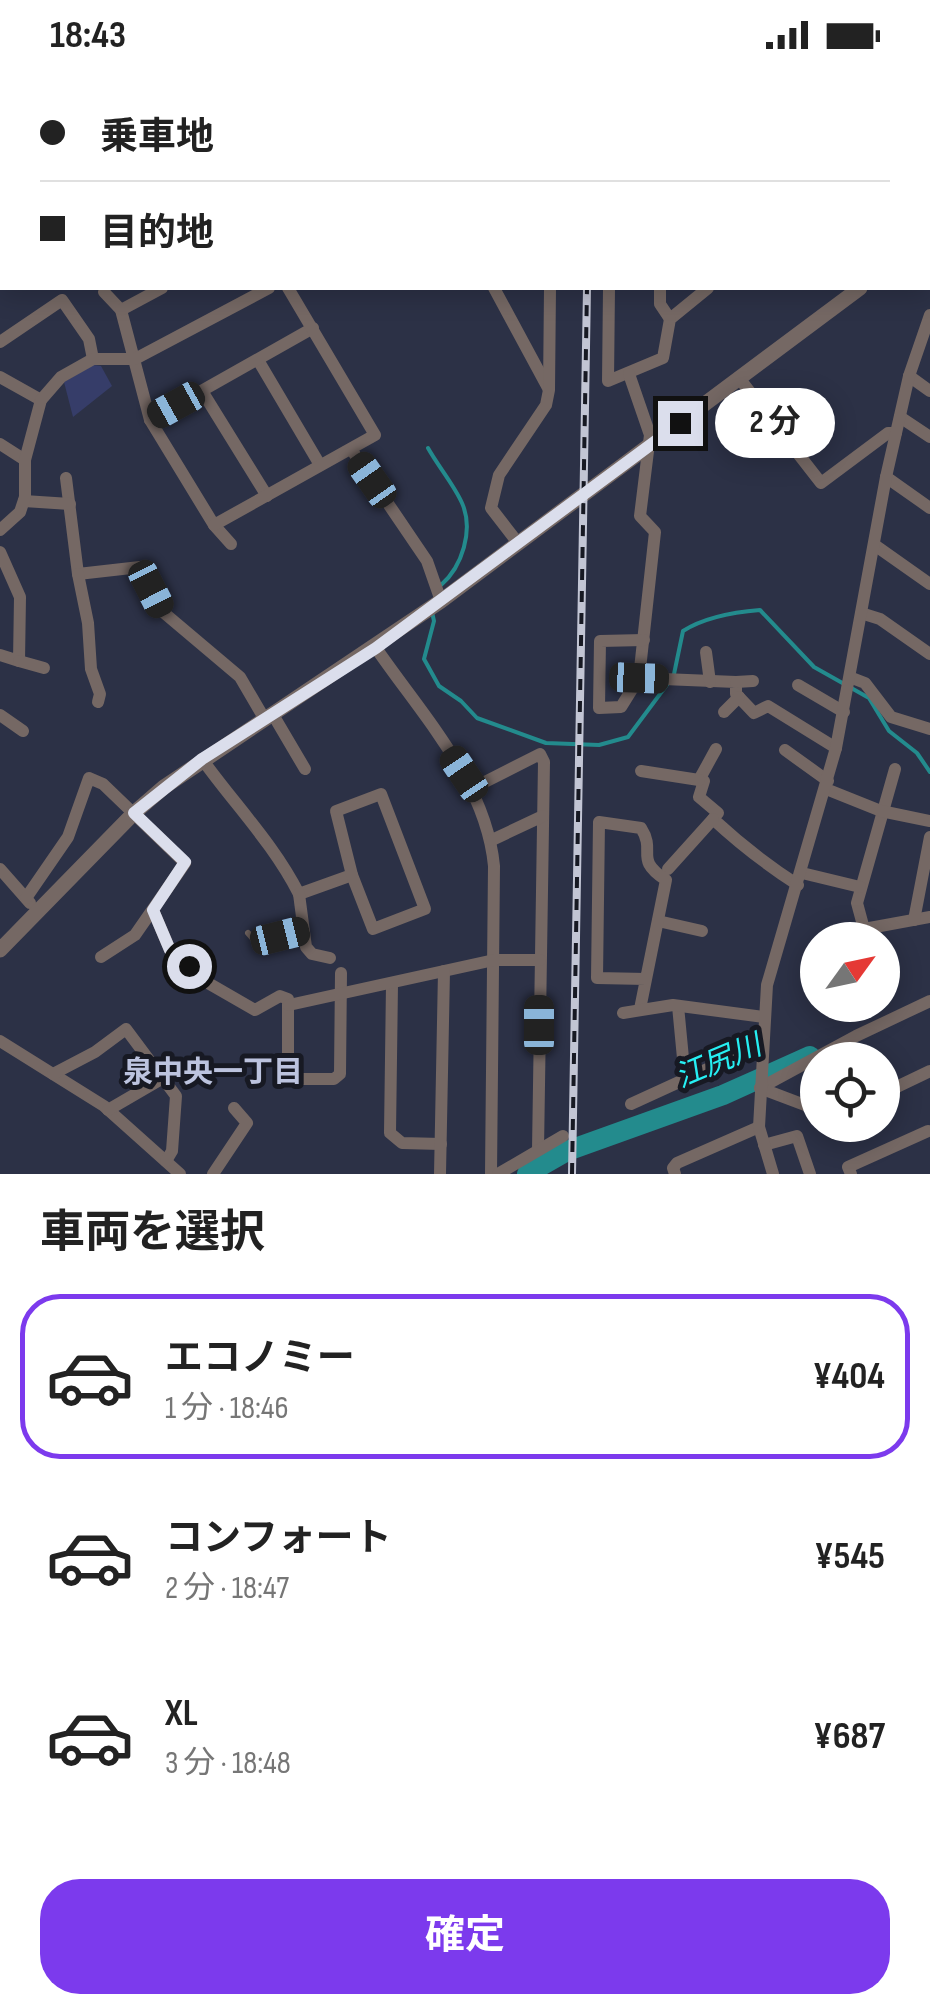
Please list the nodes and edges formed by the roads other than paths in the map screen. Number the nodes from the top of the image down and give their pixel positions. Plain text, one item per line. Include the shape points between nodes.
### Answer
1 (158, 290) edge
2 (265, 290) edge
3 (289, 290) edge
4 (495, 290) edge
5 (550, 290) edge
6 (609, 290) edge
7 (660, 290) edge
8 (706, 290) edge
9 (857, 290) edge
10 (104, 292) dead end
11 (122, 310) junction
12 (930, 315) edge
13 (670, 319) junction
14 (313, 328) junction
15 (0, 342) edge
16 (93, 359) junction
17 (135, 359) junction
18 (258, 360) junction
19 (628, 374) junction
20 (908, 376) junction
21 (0, 377) edge
22 (739, 378) junction
23 (549, 390) junction
24 (202, 391) junction
25 (930, 391) edge
26 (42, 400) junction
27 (900, 417) junction
28 (150, 420) junction
29 (896, 433) junction
30 (930, 438) edge
31 (0, 444) edge
32 (650, 445) junction
33 (351, 449) junction
34 (25, 460) junction
35 (320, 466) junction
36 (886, 477) junction
37 (66, 478) dead end
38 (267, 496) junction
39 (24, 501) junction
40 (70, 504) junction
41 (930, 508) edge
42 (214, 525) junction
43 (0, 530) edge
44 (232, 544) dead end
45 (518, 544) junction
46 (876, 546) junction
47 (0, 552) edge
48 (78, 574) junction
49 (930, 584) edge
50 (441, 601) junction
51 (864, 614) junction
52 (644, 640) junction
53 (376, 648) junction
54 (706, 652) dead end
55 (930, 654) edge
56 (0, 655) edge
57 (20, 660) junction
58 (44, 668) dead end
59 (639, 678) junction
60 (852, 678) junction
61 (710, 682) junction
62 (736, 682) junction
63 (753, 682) dead end
64 (798, 686) dead end
65 (739, 697) junction
66 (98, 702) dead end
67 (724, 712) dead end
68 (844, 712) junction
69 (0, 715) edge
70 (268, 715) junction
71 (930, 729) edge
72 (23, 731) dead end
73 (836, 748) junction
74 (716, 749) dead end
75 (785, 750) dead end
76 (202, 759) junction
77 (305, 769) dead end
78 (895, 769) dead end
79 (641, 771) dead end
80 (699, 780) junction
81 (827, 785) junction
82 (473, 788) junction
83 (882, 811) junction
84 (134, 813) junction
85 (543, 816) junction
86 (713, 819) junction
87 (930, 821) edge
88 (930, 836) edge
89 (492, 840) junction
90 (0, 869) edge
91 (668, 869) dead end
92 (352, 875) junction
93 (800, 879) junction
94 (860, 887) junction
95 (299, 894) junction
96 (26, 898) junction
97 (153, 910) junction
98 (38, 912) junction
99 (930, 917) edge
100 (914, 920) junction
101 (658, 921) junction
102 (303, 930) junction
103 (702, 931) dead end
104 (248, 934) dead end
105 (2, 943) edge
106 (100, 956) dead end
107 (330, 958) dead end
108 (494, 960) junction
109 (540, 960) junction
110 (444, 971) junction
111 (341, 974) dead end
112 (646, 979) junction
113 (392, 984) junction
114 (341, 994) junction
115 (930, 1001) edge
116 (289, 1005) junction
117 (678, 1006) junction
118 (640, 1009) junction
119 (624, 1013) dead end
120 (764, 1017) junction
121 (0, 1041) edge
122 (762, 1044) junction
123 (930, 1071) edge
124 (53, 1074) junction
125 (163, 1078) junction
126 (685, 1079) junction
127 (900, 1085) edge
128 (760, 1088) junction
129 (800, 1103) edge
130 (630, 1104) dead end
131 (234, 1108) dead end
132 (108, 1110) junction
133 (759, 1127) junction
134 (928, 1131) edge
135 (563, 1136) dead end
136 (441, 1144) junction
137 (764, 1145) junction
138 (538, 1150) junction
139 (166, 1162) junction
140 (180, 1174) edge
141 (213, 1174) edge
142 (440, 1174) edge
143 (494, 1174) edge
144 (676, 1174) edge
145 (773, 1174) edge
146 (810, 1174) edge
147 (851, 1174) edge

1 - 11 street
2 - 17 street
3 - 14 street
4 - 23 street
5 - 23 street
6 - 19 street via 608,380
7 - 13 street
8 - 13 street
9 - 22 street
10 - 11 street
11 - 17 street
12 - 20 street
13 - 19 street via 663,358
14 - 18 street
14 - 33 street via 375,435
15 - 16 street via 62,300 89,340
16 - 17 street
16 - 26 street via 61,377
17 - 28 street
18 - 24 street
18 - 35 street
19 - 32 street
20 - 25 street
20 - 27 street
21 - 26 street
22 - 29 street via 820,483
22 - 32 street
23 - 45 street via 546,405 499,475 491,508
24 - 28 street
24 - 38 street
26 - 34 street
27 - 29 street
27 - 30 street
28 - 42 street
29 - 36 street
31 - 34 street
32 - 45 street
32 - 52 street via 640,516 655,532
33 - 35 street
33 - 50 street via 427,561
34 - 39 street
35 - 38 street
36 - 41 street
36 - 46 street
37 - 40 street
38 - 42 street
39 - 40 street
39 - 43 street
40 - 48 street
42 - 44 street
45 - 50 street
46 - 49 street
46 - 51 street
47 - 57 street via 20,596
48 - 66 street
48 - 70 street via 140,566 162,612 240,677
50 - 53 street
51 - 55 street
51 - 60 street
52 - 59 street
52 - 59 street via 600,641 599,708 621,708
53 - 70 street
53 - 82 street
54 - 61 street
56 - 57 street
57 - 58 street
59 - 61 street
60 - 68 street
60 - 71 street via 865,683 891,717
61 - 62 street
62 - 63 street
62 - 65 street
64 - 68 street
65 - 67 street
65 - 73 street via 754,713 768,706
68 - 73 street
69 - 72 street
70 - 76 street
70 - 77 street
73 - 81 street
74 - 80 street
75 - 81 street
76 - 84 street
76 - 95 street via 256,825
78 - 83 street
79 - 80 street
80 - 86 street via 704,781 698,798 718,813
81 - 83 street
81 - 93 street
82 - 85 street via 540,754
82 - 89 street
83 - 87 street
83 - 94 street
84 - 96 street via 89,778 68,836
84 - 97 street via 185,862
84 - 98 street
85 - 89 street
85 - 109 street
86 - 91 street
86 - 93 street via 762,863
88 - 100 street
89 - 108 street
90 - 96 street
92 - 92 street via 336,811 381,794 425,909 373,929
92 - 95 street
93 - 94 street
93 - 120 street via 766,985
94 - 100 street via 864,929
95 - 102 street
96 - 98 street
97 - 106 street via 135,935
97 - 116 street via 170,950 208,983 255,1010 280,996
98 - 105 street
99 - 100 street
101 - 103 street
101 - 112 street
101 - 112 street via 666,880 646,861 647,838 640,828 599,822 597,978
102 - 104 lane via 256,942
102 - 107 street via 312,954
108 - 109 street
108 - 110 street
108 - 143 street
109 - 138 street
110 - 113 street
110 - 136 street
111 - 114 street
112 - 118 street
113 - 114 street
113 - 136 street via 390,1133 402,1143
114 - 116 street
114 - 116 street via 340,1074 334,1079 288,1075
115 - 128 street
117 - 118 street
117 - 120 street
117 - 126 street
118 - 119 street
120 - 122 street
121 - 124 street
122 - 126 street
122 - 128 street
123 - 127 street
124 - 125 street via 126,1029
124 - 132 street
125 - 132 street
125 - 139 street via 176,1096
126 - 130 street
128 - 129 street
128 - 133 street
131 - 141 street via 247,1123
132 - 139 street
133 - 137 street
133 - 144 street via 678,1163
134 - 147 street via 848,1167
135 - 138 street
136 - 142 street
137 - 145 street
137 - 146 street via 797,1136
138 - 143 street
139 - 140 street

